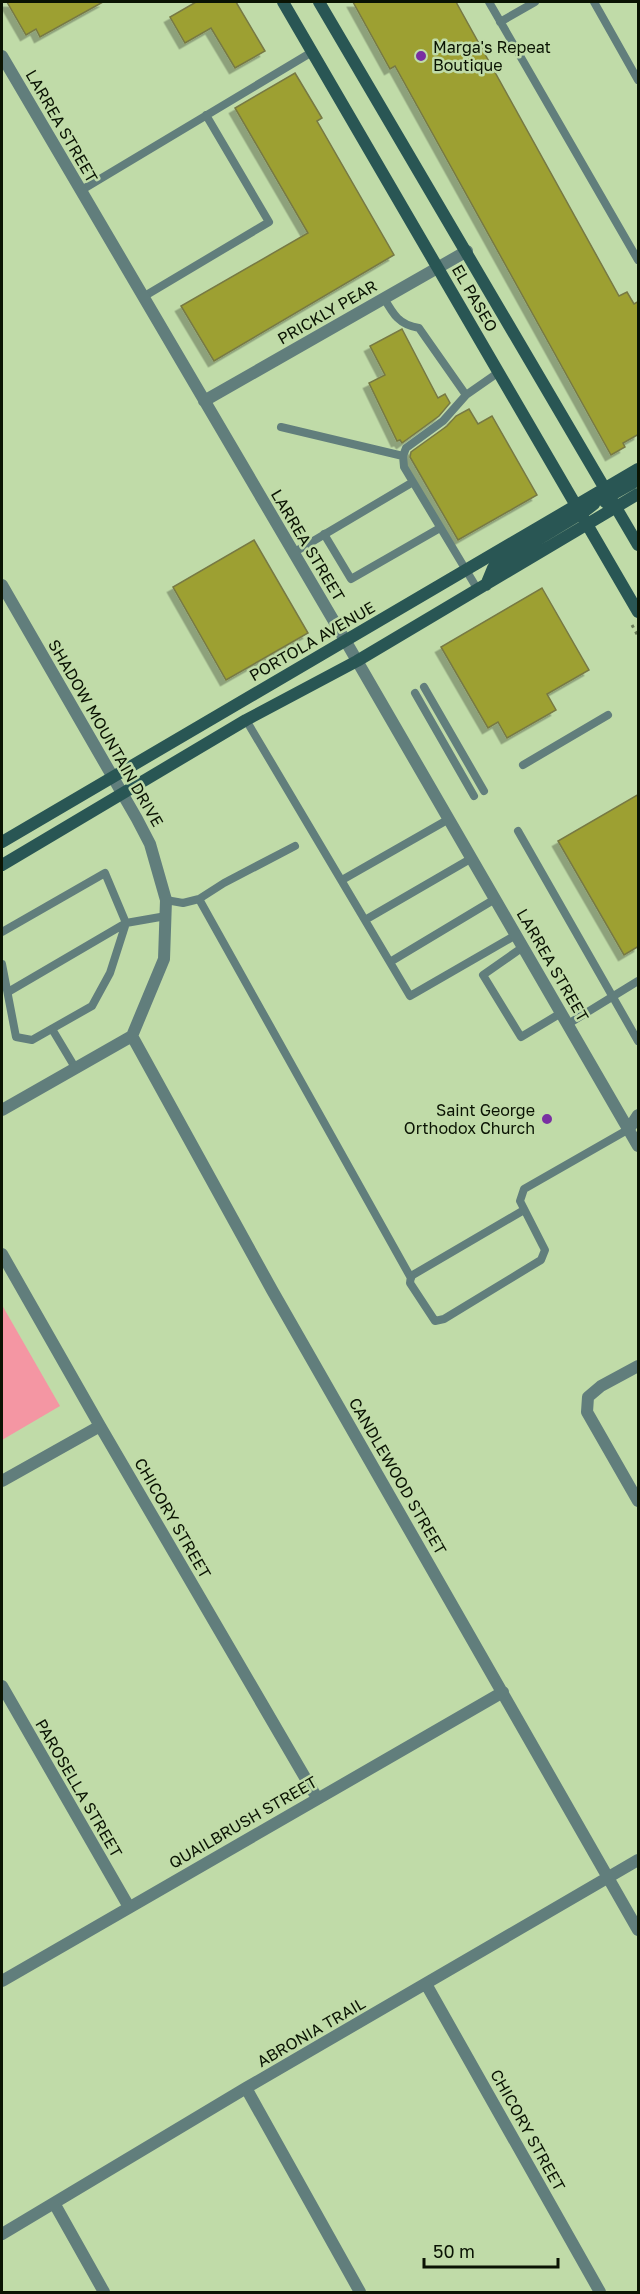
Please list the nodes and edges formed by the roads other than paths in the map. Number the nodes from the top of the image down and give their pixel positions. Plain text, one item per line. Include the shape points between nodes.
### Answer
1 (283, 2) edge
2 (319, 2) edge
3 (489, 2) edge
4 (535, 2) edge
5 (594, 2) edge
6 (500, 22) junction
7 (312, 52) junction
8 (2, 56) edge
9 (639, 80) edge
10 (206, 115) junction
11 (80, 191) junction
12 (466, 251) junction
13 (639, 260) edge
14 (438, 268) junction
15 (142, 297) junction
16 (384, 298) junction
17 (499, 372) junction
18 (466, 395) junction
19 (204, 401) junction
20 (281, 427) dead end
21 (404, 456) junction
22 (639, 469) edge
23 (639, 480) edge
24 (413, 482) junction
25 (639, 494) edge
26 (607, 496) junction
27 (585, 515) junction
28 (440, 528) junction
29 (324, 534) junction
30 (639, 545) edge
31 (293, 553) junction
32 (466, 570) junction
33 (2, 585) edge
34 (482, 587) junction
35 (639, 612) edge
36 (345, 640) junction
37 (357, 661) junction
38 (424, 687) dead end
39 (415, 693) dead end
40 (608, 715) dead end
41 (246, 720) junction
42 (523, 765) dead end
43 (114, 776) junction
44 (484, 791) dead end
45 (123, 792) junction
46 (474, 796) dead end
47 (449, 819) junction
48 (518, 831) dead end
49 (2, 842) edge
50 (295, 846) dead end
51 (471, 858) junction
52 (2, 865) edge
53 (342, 880) junction
54 (495, 899) junction
55 (166, 900) junction
56 (199, 900) junction
57 (166, 916) junction
58 (365, 920) junction
59 (126, 923) junction
60 (2, 932) edge
61 (516, 935) junction
62 (523, 947) junction
63 (390, 962) junction
64 (2, 964) edge
65 (639, 981) edge
66 (8, 992) junction
67 (613, 997) junction
68 (565, 1018) junction
69 (52, 1029) junction
70 (132, 1036) junction
71 (639, 1041) edge
72 (76, 1069) junction
73 (2, 1110) edge
74 (639, 1115) edge
75 (629, 1129) junction
76 (639, 1146) edge
77 (524, 1210) junction
78 (2, 1254) edge
79 (411, 1278) junction
80 (639, 1366) edge
81 (100, 1426) junction
82 (2, 1481) edge
83 (639, 1501) edge
84 (2, 1686) edge
85 (503, 1692) junction
86 (317, 1798) junction
87 (639, 1860) edge
88 (608, 1877) junction
89 (129, 1907) junction
90 (639, 1930) edge
91 (2, 1981) edge
92 (426, 1984) junction
93 (246, 2088) junction
94 (54, 2203) junction
95 (2, 2234) edge
96 (105, 2292) edge
97 (360, 2292) edge
98 (600, 2292) edge

1 - 7 street, EL PASEO
2 - 12 street, EL PASEO
3 - 6 lane
4 - 6 lane
5 - 9 lane
6 - 13 lane
7 - 10 lane
7 - 14 street, EL PASEO
8 - 11 street, LARREA STREET
10 - 11 lane
10 - 15 lane via 269,222
11 - 15 street, LARREA STREET
12 - 14 street, PRICKLY PEAR
12 - 26 street, EL PASEO
14 - 16 street, PRICKLY PEAR
14 - 17 street, EL PASEO
15 - 19 street, LARREA STREET
16 - 18 lane via 394,316 408,327 419,328
16 - 19 street, PRICKLY PEAR
17 - 18 lane
17 - 27 street, EL PASEO
18 - 21 lane via 443,421 406,447
19 - 31 street, LARREA STREET
20 - 21 lane
21 - 24 lane via 404,467
22 - 26 street, PORTOLA AVENUE
23 - 26 street
24 - 28 lane
24 - 29 lane
25 - 26 street, PORTOLA AVENUE
26 - 27 street, PORTOLA AVENUE
26 - 27 street, PORTOLA AVENUE
26 - 30 street, EL PASEO
27 - 32 street, PORTOLA AVENUE
27 - 34 street, PORTOLA AVENUE
27 - 35 street, EL PASEO
28 - 29 lane via 351,579
28 - 32 lane
29 - 31 lane
31 - 36 street, LARREA STREET
32 - 34 lane
32 - 36 street, PORTOLA AVENUE
33 - 43 street, SHADOW MOUNTAIN DRIVE
34 - 37 street, PORTOLA AVENUE
36 - 37 street, LARREA STREET
36 - 43 street, PORTOLA AVENUE
37 - 41 street, PORTOLA AVENUE
37 - 47 street, LARREA STREET
38 - 44 lane
39 - 46 lane
40 - 42 lane
41 - 45 street, PORTOLA AVENUE
41 - 53 lane
43 - 45 street, SHADOW MOUNTAIN DRIVE
43 - 49 street, PORTOLA AVENUE
45 - 52 street, PORTOLA AVENUE
45 - 55 street, SHADOW MOUNTAIN DRIVE via 150,844
47 - 51 street, LARREA STREET
47 - 53 lane
48 - 67 lane
50 - 56 lane
51 - 54 street, LARREA STREET
51 - 58 lane
53 - 58 lane
54 - 61 street, LARREA STREET
54 - 63 lane
55 - 56 lane
55 - 57 street, SHADOW MOUNTAIN DRIVE
56 - 79 lane
57 - 59 lane
57 - 70 street, SHADOW MOUNTAIN DRIVE via 164,958
58 - 63 lane
59 - 60 lane via 105,873
59 - 66 lane
59 - 69 lane via 110,973 92,1006
61 - 62 street, LARREA STREET
61 - 63 lane via 410,996
62 - 68 street, LARREA STREET
62 - 68 lane via 483,975 521,1037
64 - 66 lane
65 - 67 lane
66 - 69 lane via 16,1037 32,1040
67 - 68 lane
67 - 71 lane
68 - 75 street, LARREA STREET
69 - 72 lane
70 - 72 street
70 - 85 street, CANDLEWOOD STREET
72 - 73 street
74 - 75 street
75 - 76 street, LARREA STREET
75 - 77 lane via 524,1189 520,1201
77 - 79 lane
77 - 79 lane via 545,1250 541,1260 444,1319 435,1321 410,1283
78 - 81 street, CHICORY STREET
80 - 83 street via 588,1396 587,1412
81 - 82 street
81 - 86 street, CHICORY STREET
84 - 89 street, PAROSELLA STREET
85 - 86 street, QUAILBRUSH STREET
85 - 88 street, CANDLEWOOD STREET
86 - 89 street, QUAILBRUSH STREET
87 - 88 street, ABRONIA TRAIL
88 - 90 street, CANDLEWOOD STREET
88 - 92 street, ABRONIA TRAIL
89 - 91 street, QUAILBRUSH STREET
92 - 93 street, ABRONIA TRAIL
92 - 98 street, CHICORY STREET
93 - 94 street, ABRONIA TRAIL
93 - 97 street
94 - 95 street, ABRONIA TRAIL
94 - 96 street

